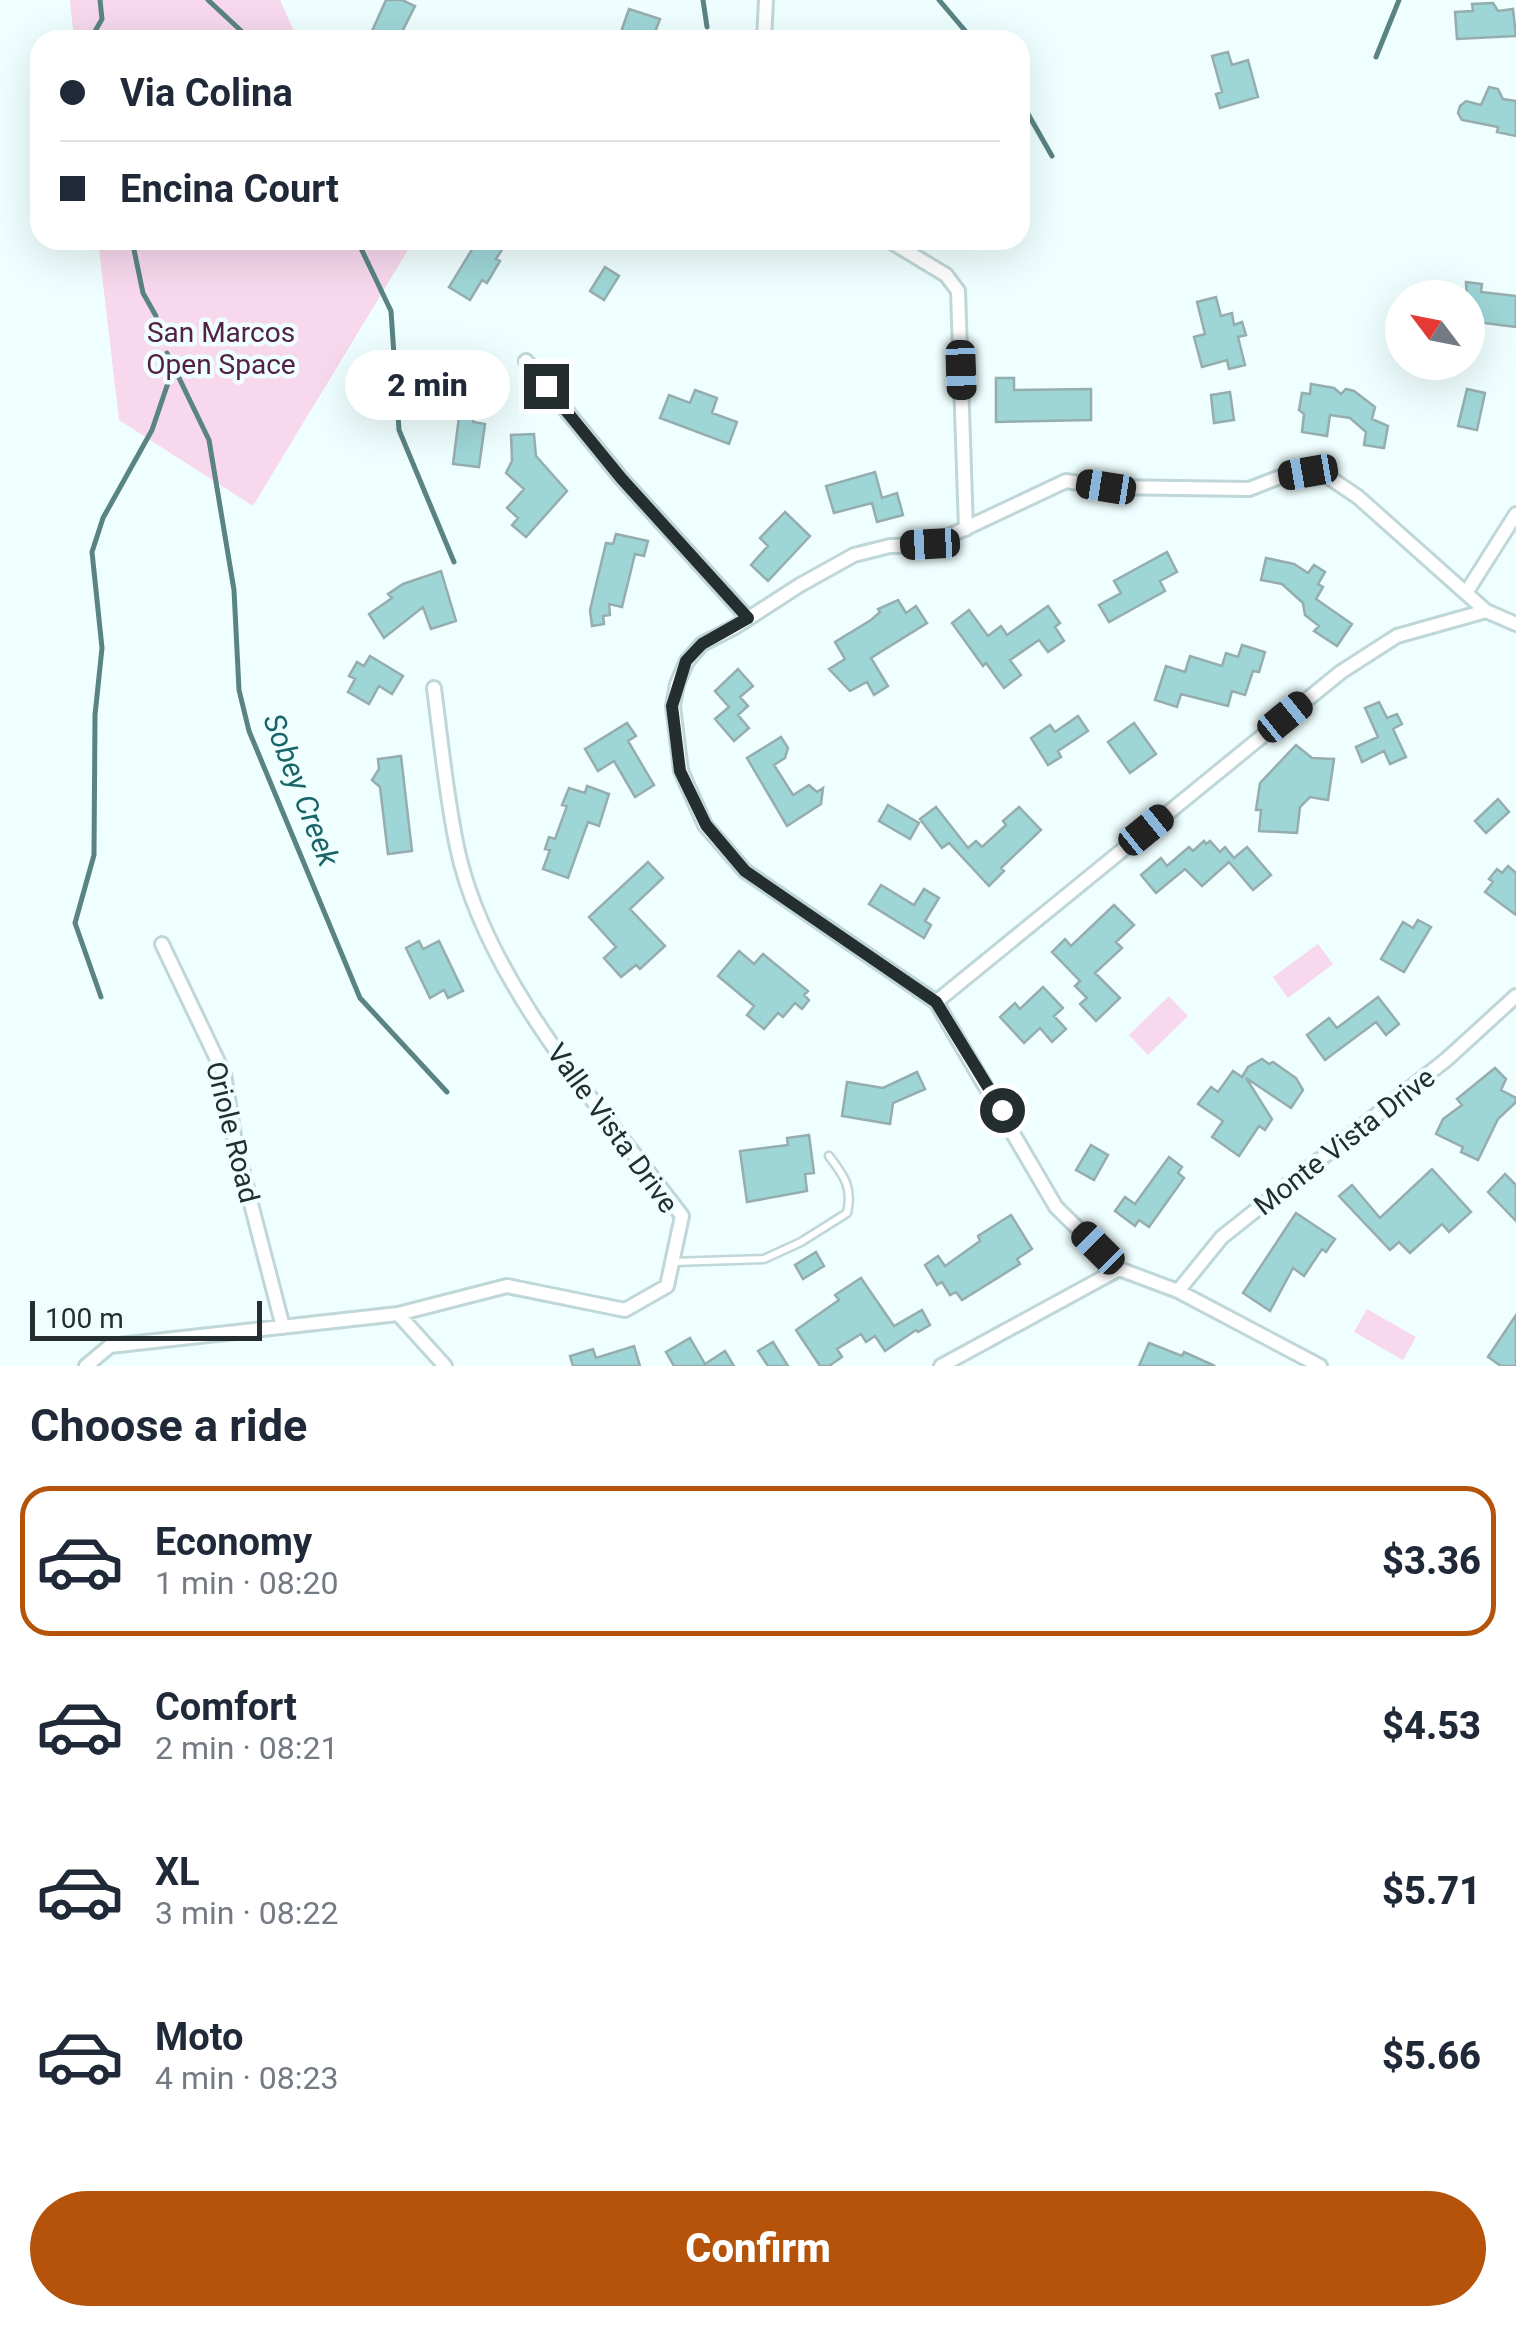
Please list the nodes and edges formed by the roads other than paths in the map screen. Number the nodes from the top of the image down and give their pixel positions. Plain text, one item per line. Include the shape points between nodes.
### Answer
1 (766, 0) edge
2 (764, 30) edge
3 (905, 250) edge
4 (526, 361) dead end
5 (1516, 514) edge
6 (966, 529) junction
7 (1466, 593) junction
8 (1486, 611) junction
9 (748, 618) junction
10 (1516, 624) edge
11 (434, 688) dead end
12 (162, 944) dead end
13 (1516, 996) edge
14 (936, 1002) junction
15 (829, 1156) dead end
16 (672, 1262) junction
17 (1119, 1269) junction
18 (1178, 1291) junction
19 (398, 1314) junction
20 (283, 1327) junction
21 (86, 1366) edge
22 (445, 1366) edge
23 (940, 1366) edge
24 (1320, 1366) edge

1 - 2 street
3 - 6 street via 946,275 958,291
4 - 9 street
5 - 7 street
6 - 7 street via 1066,481 1248,489 1308,472 1358,497
6 - 9 street via 930,544 854,555
7 - 8 street
8 - 10 street
8 - 14 street via 1397,636 1341,672
9 - 14 street via 686,661 672,706 680,771 706,825 745,871
11 - 16 street, Valle Vista Drive via 457,849 480,917 532,1016 682,1216
12 - 20 street, Oriole Road via 224,1074
13 - 18 street, Monte Vista Drive via 1222,1238
14 - 17 street via 1056,1207
15 - 16 lane via 851,1196 847,1213 828,1226 764,1259
16 - 19 street, Valle Vista Drive via 667,1286 625,1310 507,1286
17 - 18 street
17 - 23 street
18 - 24 street
19 - 20 street, Valle Vista Drive
19 - 22 street
20 - 21 street, Valle Vista Drive via 110,1346

